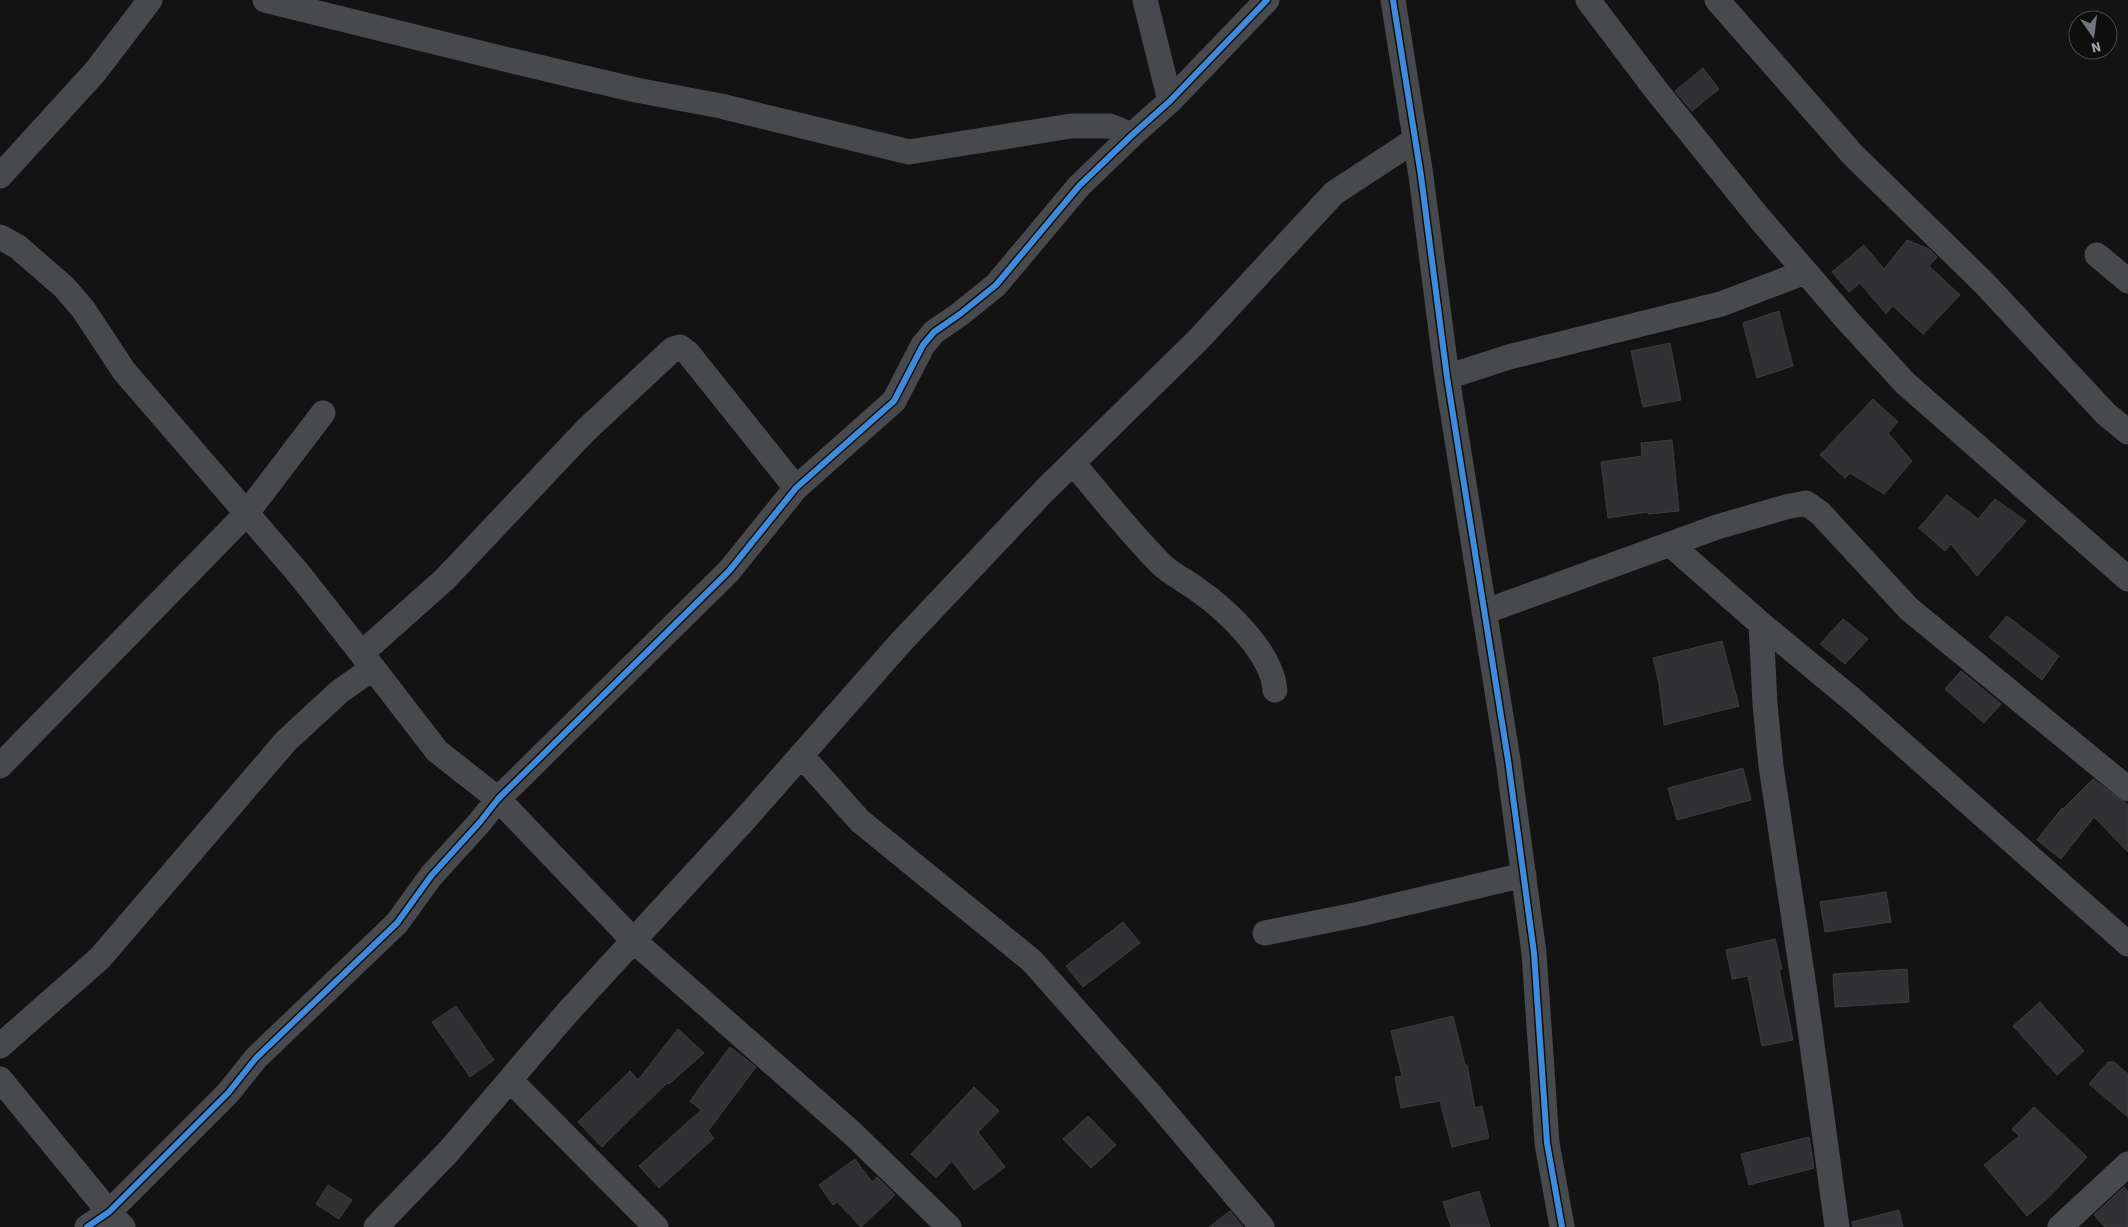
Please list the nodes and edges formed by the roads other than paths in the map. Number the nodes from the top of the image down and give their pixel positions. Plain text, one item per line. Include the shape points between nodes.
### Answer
1 (150, 0) edge
2 (266, 0) edge
3 (1146, 0) edge
4 (1267, 0) edge
5 (1392, 0) edge
6 (1588, 0) edge
7 (1716, 0) edge
8 (1170, 101) junction
9 (1132, 135) junction
10 (1415, 140) junction
11 (0, 176) edge
12 (0, 237) edge
13 (2097, 255) dead end
14 (1805, 272) junction
15 (2128, 281) edge
16 (1447, 377) junction
17 (323, 414) dead end
18 (2128, 432) edge
19 (1073, 463) junction
20 (796, 488) junction
21 (246, 514) junction
22 (1670, 544) junction
23 (2128, 579) edge
24 (1484, 612) junction
25 (1761, 624) junction
26 (368, 661) junction
27 (1275, 690) dead end
28 (801, 755) junction
29 (0, 766) edge
30 (2128, 789) edge
31 (498, 799) junction
32 (1524, 875) junction
33 (1265, 933) dead end
34 (634, 941) junction
35 (2128, 944) edge
36 (0, 1046) edge
37 (0, 1080) edge
38 (510, 1080) junction
39 (2128, 1164) edge
40 (116, 1220) edge
41 (651, 1226) edge
42 (87, 1227) edge
43 (376, 1227) edge
44 (949, 1227) edge
45 (1262, 1227) edge
46 (1562, 1227) edge
47 (1837, 1227) edge
48 (2060, 1227) edge

1 - 11 street via 95,72
2 - 9 street via 636,90 721,106 910,152 1070,126 1110,126
3 - 8 street
4 - 8 street
5 - 10 street
6 - 14 street via 1656,90
7 - 18 street via 1852,155 1984,283 2106,414
8 - 9 street
9 - 20 street via 1080,186 996,285 934,332 923,345 894,401
10 - 16 street
10 - 19 street via 1334,193 1198,340
12 - 21 street via 64,287 83,309 124,371
13 - 15 street
14 - 16 street via 1720,304
14 - 23 street via 1905,383
16 - 24 street
17 - 21 street
19 - 27 street via 1122,524 1163,566 1200,591 1240,626 1270,667
19 - 28 street via 901,642
20 - 26 street via 688,353 680,347 673,349 586,430
20 - 31 street via 729,571
21 - 26 street
21 - 29 street
22 - 24 street
22 - 25 street
22 - 30 street via 1786,506 1806,503 1820,513 1909,609
24 - 32 street
25 - 35 street via 1854,701
25 - 47 street via 1771,766
26 - 31 street via 438,751
26 - 36 street via 286,741 100,958
28 - 34 street
28 - 45 street via 860,821 1032,961
31 - 34 street
31 - 40 street via 431,876 397,923 256,1058
32 - 33 street
32 - 46 street via 1534,953 1547,1143
34 - 38 street
34 - 44 street via 852,1133
37 - 40 street
38 - 41 street
38 - 43 street via 449,1151
39 - 48 street
40 - 42 street

